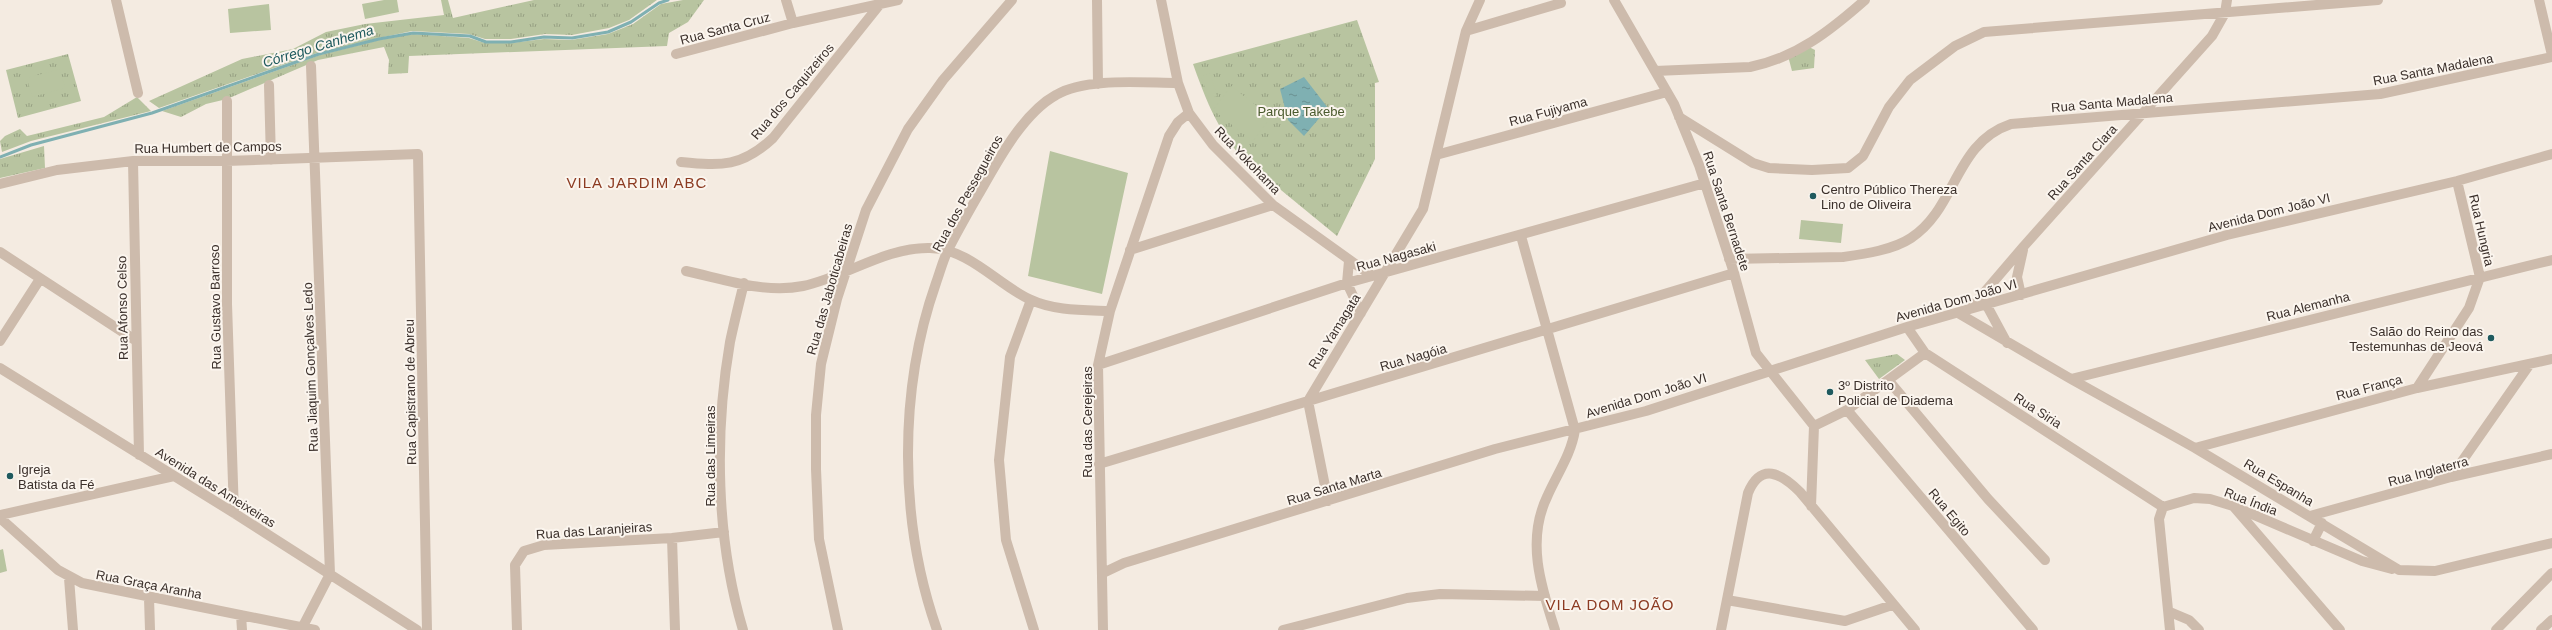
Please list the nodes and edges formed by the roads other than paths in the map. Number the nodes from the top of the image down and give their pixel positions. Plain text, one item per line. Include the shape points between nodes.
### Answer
1 (116, 0) edge
2 (786, 0) edge
3 (898, 0) edge
4 (1012, 0) edge
5 (1097, 0) edge
6 (1161, 0) edge
7 (1480, 0) edge
8 (1614, 0) edge
9 (1865, 0) edge
10 (2227, 0) edge
11 (2378, 0) edge
12 (2539, 0) edge
13 (881, 3) junction
14 (1561, 3) dead end
15 (2225, 13) junction
16 (793, 23) junction
17 (1466, 31) junction
18 (676, 54) dead end
19 (2552, 56) edge
20 (311, 66) dead end
21 (1655, 71) junction
22 (1178, 83) junction
23 (1098, 84) junction
24 (269, 85) dead end
25 (138, 92) dead end
26 (1666, 92) junction
27 (227, 101) dead end
28 (1189, 112) junction
29 (2145, 112) junction
30 (1679, 117) junction
31 (418, 154) joint
32 (2552, 154) edge
33 (1436, 155) junction
34 (316, 159) junction
35 (271, 160) junction
36 (133, 161) junction
37 (226, 161) junction
38 (681, 162) dead end
39 (2458, 181) junction
40 (1705, 183) junction
41 (0, 184) edge
42 (1273, 205) junction
43 (1521, 236) junction
44 (2024, 246) junction
45 (948, 250) junction
46 (1130, 250) junction
47 (0, 252) edge
48 (1730, 259) junction
49 (2552, 260) edge
50 (1349, 261) junction
51 (847, 269) junction
52 (686, 271) dead end
53 (1385, 273) junction
54 (1734, 273) junction
55 (1372, 276) junction
56 (2017, 277) junction
57 (2480, 277) junction
58 (40, 279) junction
59 (1997, 279) junction
60 (744, 283) junction
61 (1348, 283) junction
62 (2021, 295) junction
63 (1031, 300) junction
64 (1986, 304) junction
65 (1971, 308) junction
66 (1110, 311) junction
67 (1361, 313) junction
68 (1958, 313) junction
69 (1907, 327) junction
70 (1548, 330) junction
71 (135, 340) junction
72 (0, 341) edge
73 (2007, 343) junction
74 (1926, 353) junction
75 (2552, 358) edge
76 (2530, 364) junction
77 (1098, 366) junction
78 (0, 368) edge
79 (1771, 370) junction
80 (2071, 379) junction
81 (1889, 381) junction
82 (2417, 388) junction
83 (1308, 401) junction
84 (1847, 410) junction
85 (1814, 426) junction
86 (1575, 430) junction
87 (2195, 448) junction
88 (2552, 454) edge
89 (139, 455) junction
90 (1099, 464) junction
91 (174, 476) junction
92 (2451, 478) junction
93 (1328, 501) junction
94 (1811, 506) junction
95 (2233, 506) junction
96 (2163, 507) junction
97 (234, 513) junction
98 (0, 516) edge
99 (2310, 516) junction
100 (2322, 523) junction
101 (724, 532) junction
102 (672, 538) junction
103 (2313, 541) junction
104 (2552, 543) edge
105 (2044, 560) dead end
106 (2399, 570) junction
107 (1102, 573) junction
108 (2552, 573) edge
109 (330, 574) junction
110 (69, 578) junction
111 (1545, 596) junction
112 (149, 598) junction
113 (1727, 600) junction
114 (1892, 605) junction
115 (2170, 612) junction
116 (241, 615) junction
117 (2552, 620) edge
118 (302, 628) junction
119 (72, 630) edge
120 (150, 630) edge
121 (242, 630) edge
122 (315, 630) edge
123 (416, 630) edge
124 (427, 630) edge
125 (517, 630) edge
126 (675, 630) edge
127 (743, 630) edge
128 (838, 630) edge
129 (937, 630) edge
130 (1034, 630) edge
131 (1103, 630) edge
132 (1283, 630) edge
133 (1555, 630) edge
134 (1721, 630) edge
135 (1915, 630) edge
136 (2033, 630) edge
137 (2170, 630) edge
138 (2199, 630) edge
139 (2340, 630) edge
140 (2496, 630) edge
141 (2541, 630) edge

1 - 25 street
2 - 16 street
3 - 13 street, Rua Santa Cruz
4 - 51 street, Rua das Jaboticabeiras via 943,80 908,129 866,210
5 - 23 street
6 - 22 street, Rua Yokohama
7 - 17 street, Rua Yamagata
8 - 21 street, Rua Santa Bernadete
9 - 21 street via 1822,36 1766,64
10 - 15 street, Rua Santa Clara
11 - 15 street
12 - 19 street
13 - 16 street, Rua Santa Cruz
13 - 38 street, Rua dos Caquizeiros via 762,149 746,159 731,164 715,166
14 - 17 street
15 - 29 street, Rua Santa Clara via 2212,36
15 - 30 street via 1984,32 1955,46 1910,80 1889,108 1863,156 1848,168 1768,168 1753,163
16 - 18 street, Rua Santa Cruz
17 - 33 street, Rua Yamagata
19 - 29 street, Rua Santa Madalena via 2380,94
20 - 34 street, Rua Jiaquim Gonçalves Ledo
21 - 26 street, Rua Santa Bernadete
22 - 23 street, Rua dos Pessegueiros
22 - 28 street, Rua Yokohama
23 - 45 street, Rua dos Pessegueiros via 1056,94 1028,120 1014,136 992,171
24 - 35 street
26 - 30 street, Rua Santa Bernadete
26 - 33 street, Rua Fujiyama
27 - 37 street, Rua Gustavo Barroso
28 - 42 street, Rua Yokohama via 1229,163
28 - 46 street, Rua das Cerejeiras via 1178,122 1169,136
29 - 44 street, Rua Santa Clara
29 - 48 street, Rua Santa Madalena via 2012,124 1998,128 1975,147 1933,217 1911,238 1898,244 1843,257
30 - 40 street, Rua Santa Bernadete
31 - 34 street, Rua Humbert de Campos
31 - 124 street, Rua Capistrano de Abreu
32 - 39 street, Avenida Dom João VI
33 - 53 street, Rua Yamagata via 1422,209
34 - 35 street, Rua Humbert de Campos
34 - 109 street, Rua Jiaquim Gonçalves Ledo
35 - 37 street, Rua Humbert de Campos
36 - 37 street, Rua Humbert de Campos
36 - 41 street, Rua Humbert de Campos via 57,170
36 - 71 street, Rua Afonso Celso
37 - 97 street, Rua Gustavo Barroso
39 - 57 street, Rua Hungria
39 - 62 street, Avenida Dom João VI via 2227,235
40 - 43 street, Rua Nagasaki
40 - 48 street, Rua Santa Bernadete
42 - 46 street
42 - 50 street, Rua Yokohama
43 - 53 street, Rua Nagasaki
43 - 70 street
44 - 56 street, Rua Santa Clara
44 - 59 street, Rua Santa Clara
45 - 51 street via 917,249
45 - 63 street via 982,267
45 - 129 street, Rua dos Pessegueiros via 922,331 910,412 908,455 912,524
46 - 66 street, Rua das Cerejeiras
47 - 58 street
48 - 54 street, Rua Santa Bernadete
49 - 57 street, Rua Alemanha
50 - 55 street, Rua Yokohama
50 - 61 street
51 - 60 street via 802,286 764,287
51 - 128 street, Rua das Jaboticabeiras via 826,340 816,415 819,539
52 - 60 street
53 - 55 street, Rua Nagasaki
53 - 67 street, Rua Yamagata
54 - 70 street, Rua Nagóia
54 - 79 street, Rua Santa Bernadete via 1756,353
55 - 61 street, Rua Nagasaki
56 - 59 street
56 - 62 street, Rua Santa Clara
57 - 80 street, Rua Alemanha
57 - 82 street, Rua Hungria via 2476,294
58 - 71 street
58 - 72 street
59 - 65 street, Rua Santa Clara
60 - 101 street, Rua das Limeiras via 730,342 721,423
61 - 67 street
61 - 77 street, Rua Nagasaki
62 - 64 street, Avenida Dom João VI
63 - 66 street via 1071,310
63 - 130 street via 1010,357 999,460 1006,540
64 - 65 street, Avenida Dom João VI
64 - 73 street
65 - 68 street, Avenida Dom João VI
66 - 77 street, Rua das Cerejeiras
67 - 83 street, Rua Yamagata via 1314,387
68 - 69 street, Avenida Dom João VI
68 - 73 street, Rua Espanha
69 - 74 street, Rua Siria
69 - 79 street, Avenida Dom João VI
70 - 83 street, Rua Nagóia
70 - 86 street
71 - 89 street, Rua Afonso Celso
73 - 80 street, Rua Espanha
74 - 81 street
74 - 96 street, Rua Siria
75 - 76 street, Rua França
76 - 82 street, Rua França
76 - 92 street
77 - 90 street, Rua das Cerejeiras
78 - 89 street, Avenida das Ameixeiras
79 - 85 street, Rua Santa Bernadete
79 - 86 street, Avenida Dom João VI via 1646,411
80 - 87 street, Rua Espanha
81 - 84 street
81 - 105 street via 1988,499
82 - 87 street, Rua França
83 - 90 street, Rua Nagóia
83 - 93 street
84 - 85 street
84 - 136 street, Rua Egito
85 - 94 street
86 - 93 street, Rua Santa Marta via 1495,449
86 - 111 street, Avenida Dom João VI via 1568,457 1541,512 1536,536 1537,562
87 - 99 street, Rua Espanha
88 - 92 street, Rua Inglaterra
89 - 91 street, Avenida das Ameixeiras
90 - 107 street, Rua das Cerejeiras
91 - 97 street, Avenida das Ameixeiras
91 - 98 street
92 - 99 street, Rua Inglaterra
93 - 107 street, Rua Santa Marta via 1124,563
94 - 113 street via 1788,481 1772,473 1761,474 1753,480 1748,493
94 - 114 street
95 - 96 street, Rua Índia via 2210,499 2194,498
95 - 103 street, Rua Índia
95 - 139 street
96 - 115 street via 2159,525
97 - 109 street, Avenida das Ameixeiras
98 - 110 street, Rua Graça Aranha
99 - 100 street, Rua Espanha
100 - 103 street
100 - 106 street, Rua Espanha
101 - 102 street, Rua das Laranjeiras
101 - 127 street, Rua das Limeiras
102 - 125 street, Rua das Laranjeiras via 544,545 524,551 515,565
102 - 126 street
103 - 106 street, Rua Índia via 2362,560
104 - 106 street, Rua Espanha via 2435,571
107 - 131 street, Rua das Cerejeiras
108 - 140 street
109 - 118 street
109 - 123 street, Avenida das Ameixeiras
110 - 112 street, Rua Graça Aranha via 82,584
110 - 119 street
111 - 132 street via 1440,594 1407,598
111 - 133 street, Avenida Dom João VI
112 - 116 street, Rua Graça Aranha
112 - 120 street
113 - 114 street via 1846,621
113 - 134 street
114 - 135 street
115 - 137 street
115 - 138 street via 2189,620
116 - 118 street, Rua Graça Aranha
116 - 121 street
117 - 141 street
118 - 122 street, Rua Graça Aranha

